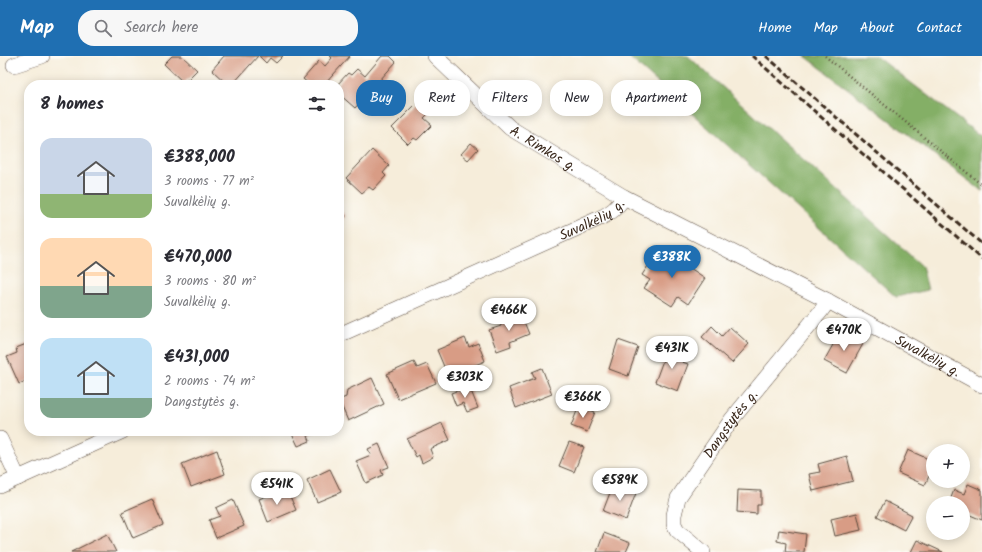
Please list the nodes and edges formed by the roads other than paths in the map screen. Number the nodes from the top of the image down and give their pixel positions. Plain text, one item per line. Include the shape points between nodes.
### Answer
1 (42, 56) edge
2 (435, 56) edge
3 (14, 65) dead end
4 (624, 197) junction
5 (828, 301) junction
6 (344, 333) edge
7 (982, 385) edge
8 (112, 436) edge
9 (0, 439) edge
10 (18, 478) junction
11 (0, 486) edge
12 (704, 552) edge

1 - 3 street
2 - 4 street, A. Rimkos g. via 510,128
4 - 5 street, Suvalkėlių g.
4 - 6 street, Suvalkėlių g. via 618,206 600,218
5 - 7 street, Suvalkėlių g.
5 - 12 street, Dangstytės g. via 732,419 678,498 674,524 677,530
8 - 10 street
9 - 10 street
10 - 11 street

